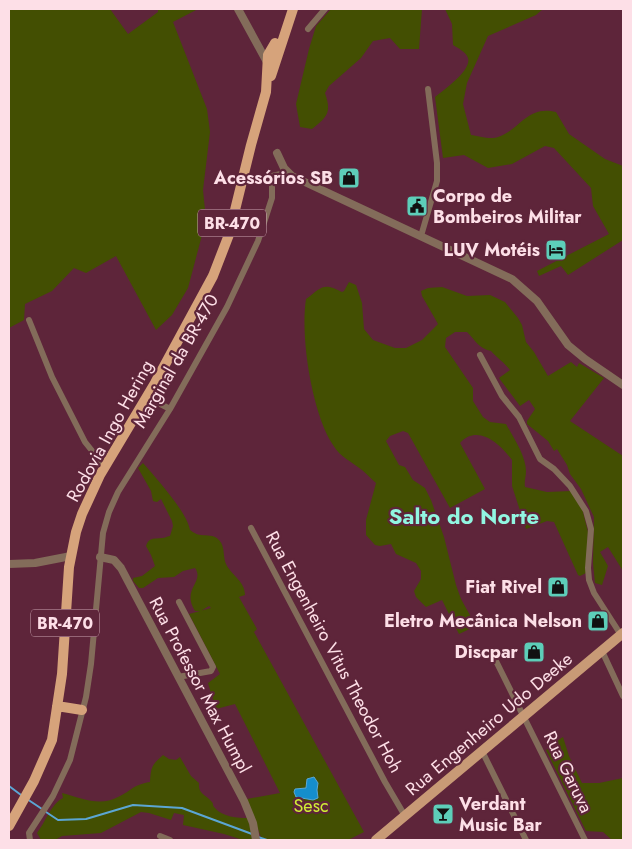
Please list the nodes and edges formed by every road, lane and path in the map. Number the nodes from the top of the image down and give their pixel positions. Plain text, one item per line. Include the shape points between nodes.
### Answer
1 (238, 9) edge
2 (293, 9) edge
3 (325, 9) edge
4 (308, 29) dead end
5 (286, 31) junction
6 (256, 39) junction
7 (276, 43) junction
8 (267, 62) junction
9 (428, 89) dead end
10 (266, 92) junction
11 (277, 153) dead end
12 (292, 176) junction
13 (272, 178) joint
14 (421, 236) junction
15 (29, 320) dead end
16 (480, 355) dead end
17 (623, 385) edge
18 (146, 397) junction
19 (170, 409) junction
20 (105, 468) junction
21 (251, 528) dead end
22 (71, 556) junction
23 (100, 557) junction
24 (9, 564) edge
25 (178, 602) dead end
26 (622, 634) edge
27 (602, 651) junction
28 (494, 657) dead end
29 (178, 677) junction
30 (623, 696) edge
31 (57, 706) junction
32 (82, 710) junction
33 (524, 717) junction
34 (482, 751) junction
35 (405, 816) junction
36 (9, 826) edge
37 (160, 836) dead end
38 (29, 837) edge
39 (170, 840) edge
40 (256, 840) edge
41 (376, 840) edge
42 (526, 840) edge
43 (586, 840) edge

1 - 6 street
2 - 5 highway
3 - 4 street
5 - 7 street
5 - 10 highway
6 - 7 street via 266,44
6 - 8 street
7 - 8 highway
8 - 10 highway
9 - 14 street via 437,181
10 - 18 highway, Rodovia Ingo Hering / BR-470 via 230,232 213,276
11 - 12 street
12 - 13 street
12 - 14 street
13 - 19 street, Marginal da BR-470 via 272,198 258,241 227,307
14 - 17 street via 512,279 537,302 568,345
15 - 20 street via 52,377 85,442
16 - 26 street via 502,396 519,417 540,459 564,478 586,510 591,529 589,580 594,593
18 - 19 street
18 - 20 highway, Rodovia Ingo Hering / BR-470
19 - 23 street, Marginal da BR-470 via 118,492 103,533
20 - 22 highway, Rodovia Ingo Hering / BR-470 via 82,514
21 - 35 street, Rua Engenheiro Vitus Theodor Hoh
22 - 24 street
22 - 31 highway, Rodovia Ingo Hering / BR-470
23 - 29 street, Rua Professor Max Humpl via 114,560 121,568
23 - 32 street, Marginal da BR-470 via 91,664
25 - 29 street via 213,667 211,671
26 - 27 main road, Rua Engenheiro Udo Deeke
27 - 30 street
27 - 33 main road, Rua Engenheiro Udo Deeke
28 - 33 street, Rua Garuva
29 - 40 street, Rua Professor Max Humpl via 244,801
31 - 32 highway
31 - 36 highway, Rodovia Ingo Hering / BR-470 via 52,740
32 - 38 street, Marginal da BR-470 via 70,760
33 - 34 main road, Rua Engenheiro Udo Deeke
33 - 43 street, Rua Garuva
34 - 35 main road, Rua Engenheiro Udo Deeke
34 - 42 street
35 - 41 main road, Rua Engenheiro Udo Deeke
37 - 39 street

